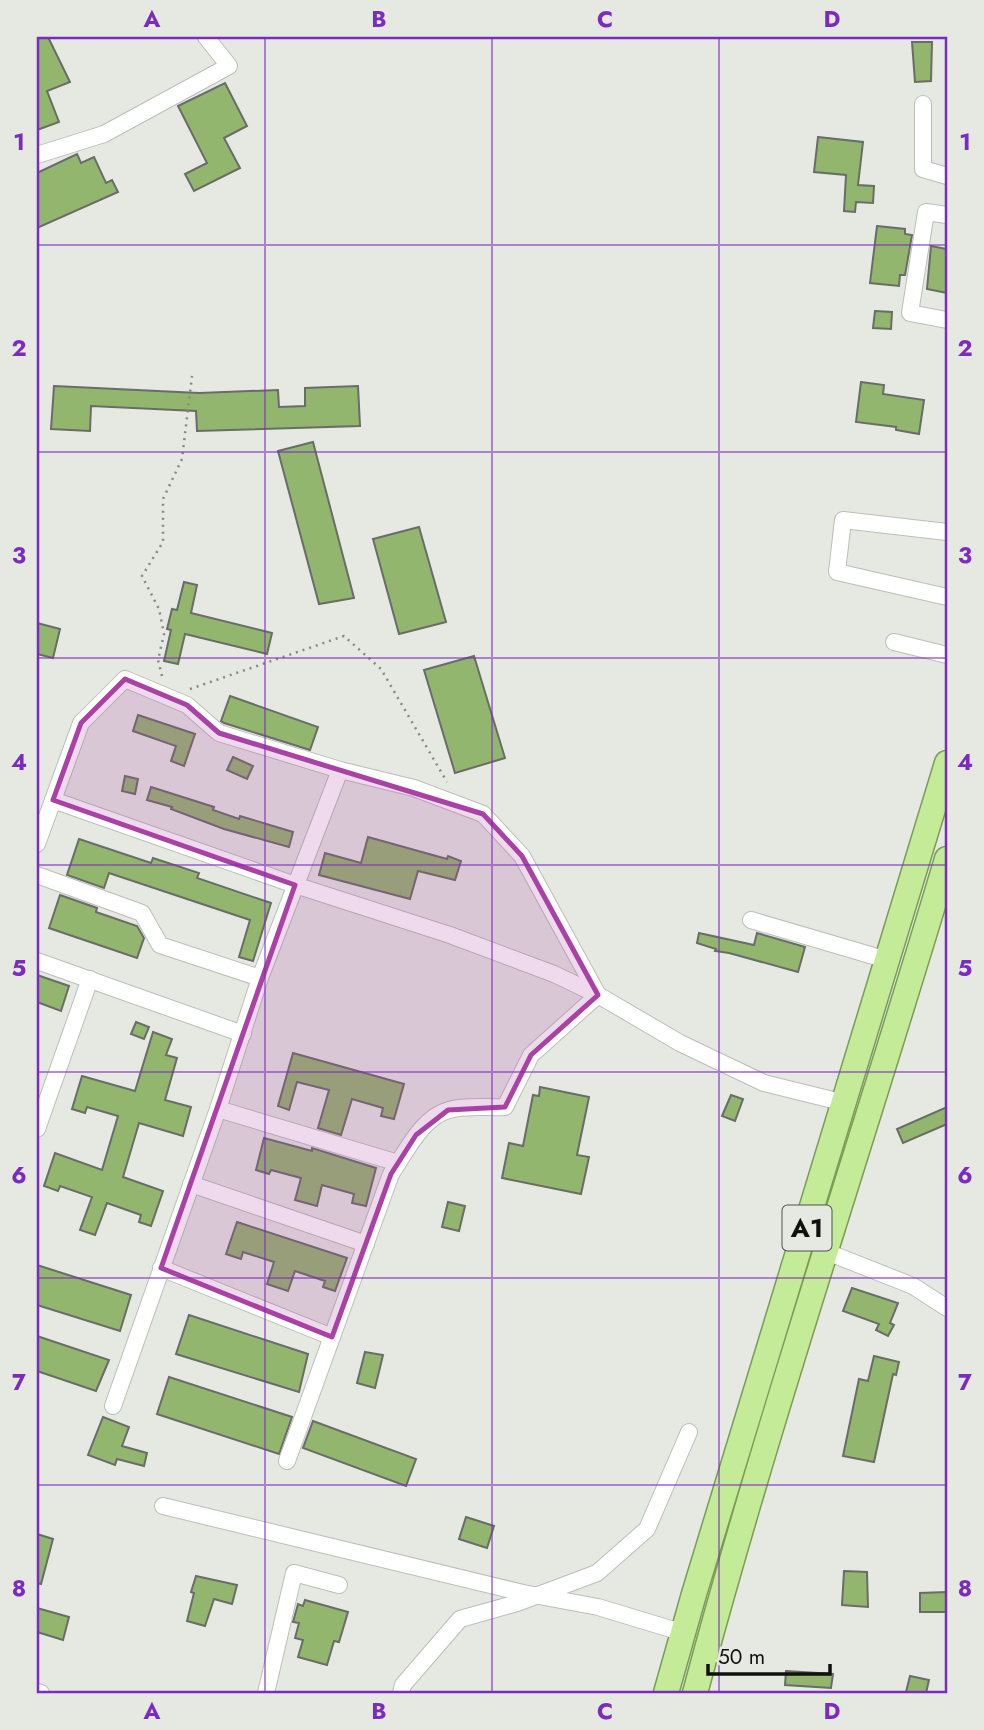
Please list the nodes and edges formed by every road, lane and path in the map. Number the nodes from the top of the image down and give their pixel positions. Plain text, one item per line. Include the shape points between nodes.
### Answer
1 (206, 37) edge
2 (923, 104) dead end
3 (37, 155) edge
4 (947, 176) edge
5 (947, 215) edge
6 (947, 320) edge
7 (192, 376) dead end
8 (947, 532) edge
9 (947, 597) edge
10 (894, 642) dead end
11 (947, 654) edge
12 (167, 697) junction
13 (947, 763) edge
14 (340, 770) junction
15 (453, 788) dead end
16 (53, 800) junction
17 (37, 844) edge
18 (947, 859) edge
19 (37, 875) edge
20 (295, 885) junction
21 (751, 920) dead end
22 (887, 960) junction
23 (37, 961) edge
24 (260, 978) junction
25 (90, 979) junction
26 (598, 995) junction
27 (243, 1034) junction
28 (845, 1103) junction
29 (218, 1109) junction
30 (37, 1129) edge
31 (398, 1163) junction
32 (191, 1184) junction
33 (366, 1244) junction
34 (827, 1252) junction
35 (161, 1268) junction
36 (947, 1308) edge
37 (332, 1336) junction
38 (113, 1406) dead end
39 (689, 1432) dead end
40 (287, 1461) dead end
41 (163, 1506) dead end
42 (339, 1585) dead end
43 (537, 1596) junction
44 (684, 1633) junction
45 (265, 1693) edge
46 (401, 1693) edge
47 (666, 1693) edge
48 (695, 1693) edge

1 - 3 street via 229,66 104,134
2 - 4 street via 923,169
5 - 6 street via 926,212 910,313
7 - 12 path via 182,459 163,499 163,542 142,576 159,609 164,634 158,660
8 - 9 street via 843,520 837,572
10 - 11 street
12 - 14 street via 187,705 219,733
12 - 15 path via 344,636 382,669 443,779
12 - 16 street via 125,679 81,723
13 - 22 highway, A1
14 - 20 street
14 - 26 street via 414,789 483,814 522,856
16 - 17 street
16 - 20 street
18 - 34 highway, A1
19 - 24 street via 142,913 160,945
20 - 24 street
20 - 26 street via 450,935
21 - 22 street
22 - 28 highway, A1
23 - 25 street
24 - 27 street
25 - 27 street
25 - 30 street
26 - 28 street via 681,1044 764,1083
26 - 31 street via 531,1055 505,1107 448,1110 416,1135
27 - 29 street
28 - 44 highway, A1
29 - 31 street
29 - 32 street
31 - 33 street
32 - 33 street
32 - 35 street
33 - 37 street
34 - 36 street via 913,1286
34 - 48 highway, A1
35 - 37 street
35 - 38 street
37 - 40 street
39 - 43 street via 647,1529 597,1573
41 - 43 street
42 - 45 street via 293,1573
43 - 44 street via 598,1607
43 - 46 street via 460,1619
44 - 47 highway, A1

